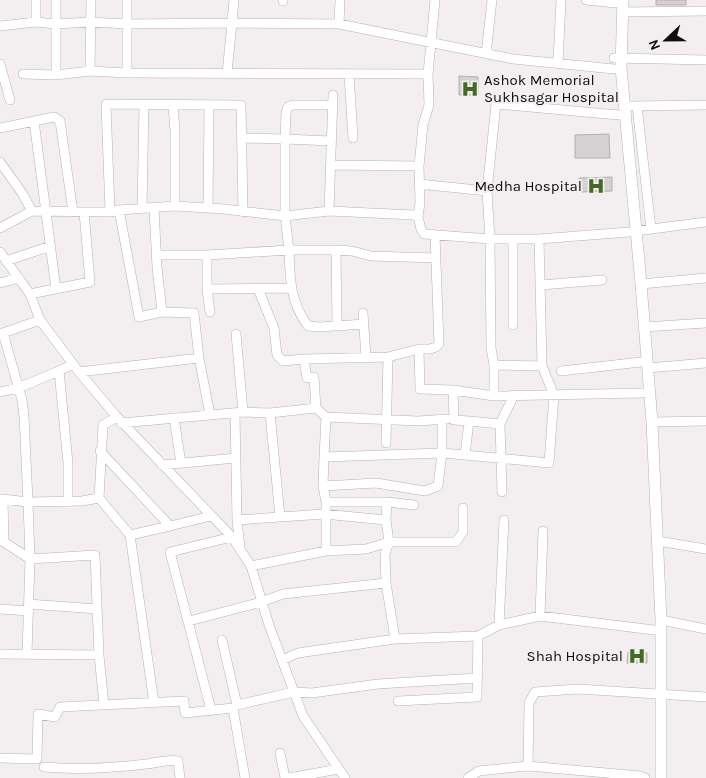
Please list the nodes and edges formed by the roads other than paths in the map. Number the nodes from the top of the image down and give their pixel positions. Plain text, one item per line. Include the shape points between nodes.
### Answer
1 (36, 0) edge
2 (56, 0) edge
3 (91, 0) edge
4 (127, 0) edge
5 (234, 0) edge
6 (340, 0) edge
7 (435, 0) edge
8 (492, 0) edge
9 (561, 0) edge
10 (586, 0) edge
11 (619, 4) edge
12 (706, 11) edge
13 (36, 22) junction
14 (90, 22) junction
15 (232, 23) junction
16 (55, 24) junction
17 (127, 24) junction
18 (339, 24) junction
19 (0, 26) edge
20 (432, 43) junction
21 (486, 54) junction
22 (706, 60) edge
23 (616, 62) junction
24 (558, 63) junction
25 (0, 64) edge
26 (90, 71) junction
27 (128, 73) junction
28 (227, 73) junction
29 (23, 74) dead end
30 (56, 74) junction
31 (349, 74) junction
32 (428, 74) junction
33 (333, 95) dead end
34 (10, 100) dead end
35 (144, 105) junction
36 (173, 105) junction
37 (209, 105) junction
38 (333, 105) junction
39 (706, 105) edge
40 (637, 106) junction
41 (621, 111) junction
42 (34, 121) junction
43 (0, 128) edge
44 (242, 138) junction
45 (353, 138) dead end
46 (285, 139) junction
47 (331, 141) junction
48 (0, 162) edge
49 (331, 165) junction
50 (419, 166) junction
51 (420, 184) junction
52 (487, 191) junction
53 (175, 206) junction
54 (142, 208) junction
55 (154, 208) junction
56 (208, 208) junction
57 (32, 211) junction
58 (115, 211) junction
59 (329, 211) junction
60 (47, 212) junction
61 (73, 212) junction
62 (84, 212) junction
63 (243, 212) junction
64 (286, 216) junction
65 (418, 217) junction
66 (706, 222) edge
67 (0, 228) edge
68 (651, 229) junction
69 (633, 231) junction
70 (435, 235) junction
71 (539, 238) junction
72 (490, 239) junction
73 (513, 239) junction
74 (51, 246) junction
75 (289, 250) junction
76 (336, 250) junction
77 (0, 252) edge
78 (156, 255) junction
79 (206, 255) junction
80 (436, 258) junction
81 (6, 261) junction
82 (19, 278) junction
83 (706, 278) edge
84 (602, 280) dead end
85 (0, 283) edge
86 (641, 284) junction
87 (541, 285) junction
88 (290, 288) junction
89 (56, 289) junction
90 (207, 289) junction
91 (258, 289) junction
92 (30, 294) junction
93 (162, 312) junction
94 (210, 312) dead end
95 (364, 313) dead end
96 (40, 320) junction
97 (706, 323) edge
98 (364, 324) junction
99 (514, 325) dead end
100 (337, 326) junction
101 (1, 333) edge
102 (643, 333) junction
103 (236, 334) dead end
104 (419, 349) junction
105 (199, 358) junction
106 (366, 358) junction
107 (388, 358) junction
108 (304, 359) junction
109 (706, 363) edge
110 (73, 364) junction
111 (494, 365) junction
112 (644, 365) junction
113 (542, 366) junction
114 (59, 370) junction
115 (561, 371) dead end
116 (79, 372) junction
117 (18, 388) junction
118 (453, 390) junction
119 (0, 392) edge
120 (643, 393) junction
121 (514, 395) junction
122 (554, 395) junction
123 (494, 396) junction
124 (316, 408) junction
125 (239, 412) junction
126 (270, 413) junction
127 (210, 415) junction
128 (326, 417) junction
129 (174, 418) junction
130 (442, 419) junction
131 (119, 420) junction
132 (387, 420) junction
133 (454, 420) junction
134 (706, 420) edge
135 (469, 421) junction
136 (652, 422) junction
137 (500, 424) junction
138 (386, 443) dead end
139 (100, 451) junction
140 (442, 453) junction
141 (465, 455) junction
142 (236, 458) junction
143 (324, 458) junction
144 (502, 458) junction
145 (181, 463) junction
146 (162, 465) junction
147 (324, 486) junction
148 (502, 492) dead end
149 (99, 498) junction
150 (2, 499) edge
151 (28, 502) junction
152 (68, 502) junction
153 (326, 502) junction
154 (387, 502) junction
155 (414, 505) dead end
156 (463, 508) dead end
157 (324, 514) junction
158 (211, 516) junction
159 (280, 517) junction
160 (237, 520) junction
161 (386, 520) junction
162 (504, 520) dead end
163 (170, 526) junction
164 (543, 531) dead end
165 (130, 535) junction
166 (232, 537) junction
167 (658, 541) junction
168 (389, 542) junction
169 (240, 547) junction
170 (366, 549) junction
171 (706, 549) edge
172 (326, 550) junction
173 (385, 554) junction
174 (30, 559) junction
175 (251, 566) junction
176 (386, 583) junction
177 (261, 602) junction
178 (29, 607) junction
179 (97, 609) junction
180 (0, 610) edge
181 (540, 616) junction
182 (661, 620) junction
183 (189, 621) junction
184 (499, 625) junction
185 (706, 629) edge
186 (654, 630) junction
187 (478, 636) junction
188 (395, 639) junction
189 (222, 640) dead end
190 (0, 654) edge
191 (27, 654) junction
192 (99, 655) junction
193 (282, 660) junction
194 (477, 678) junction
195 (294, 692) junction
196 (657, 694) junction
197 (706, 697) edge
198 (398, 701) dead end
199 (154, 702) junction
200 (104, 705) junction
201 (235, 706) junction
202 (211, 710) junction
203 (280, 752) dead end
204 (0, 758) edge
205 (528, 766) junction
206 (44, 767) dead end
207 (339, 769) junction
208 (180, 778) edge
209 (245, 778) edge
210 (287, 778) edge
211 (345, 778) edge
212 (468, 778) edge
213 (645, 778) edge
214 (654, 778) edge
215 (661, 778) edge

1 - 13 street
2 - 16 street
3 - 14 street
4 - 17 street
5 - 15 street
6 - 18 street
7 - 20 street
8 - 21 street
9 - 24 street
10 - 11 street
11 - 12 street
11 - 23 main road
13 - 16 street
13 - 19 street
14 - 16 street
14 - 17 street
14 - 26 street
15 - 17 street
15 - 18 street
15 - 28 street
16 - 30 street
17 - 27 street
18 - 20 street
20 - 21 street
20 - 32 street
21 - 24 street
22 - 23 street
23 - 24 street
23 - 41 main road
25 - 34 street
26 - 27 street
26 - 30 street
27 - 28 street
28 - 31 street
29 - 30 street
31 - 32 street
31 - 45 street
32 - 50 street via 429,105 423,124
33 - 38 street
35 - 36 street
35 - 54 street
35 - 58 street via 106,104
36 - 37 street
36 - 53 street
37 - 44 street via 241,105
37 - 56 street
38 - 46 street via 288,107
38 - 47 street
39 - 40 street
40 - 41 street
40 - 68 street
41 - 52 street via 496,104
41 - 69 main road
42 - 43 street
42 - 60 street
42 - 61 street via 54,118 60,121
44 - 46 street
44 - 63 street
46 - 47 street
46 - 64 street
47 - 49 street
48 - 57 street
49 - 50 street
49 - 59 street
50 - 51 street
51 - 52 street
51 - 65 street
52 - 72 street
53 - 55 street
53 - 56 street
54 - 55 street
54 - 58 street
55 - 78 street
56 - 63 street
57 - 60 street
57 - 67 street
58 - 62 street
58 - 93 street via 139,317
59 - 64 street
59 - 65 street
60 - 61 street
60 - 74 street
61 - 62 street
62 - 89 street via 90,282
63 - 64 street
64 - 75 street
65 - 70 street via 424,234
66 - 68 street
68 - 69 street
69 - 71 street
69 - 86 main road
69 - 102 main road
70 - 72 street
70 - 80 street
71 - 73 street
71 - 87 street
72 - 73 street
72 - 111 street
73 - 99 street
74 - 81 street
74 - 89 street
75 - 76 street
75 - 79 street
75 - 88 street
76 - 80 street via 371,256
76 - 100 street
77 - 81 street
78 - 79 street
78 - 93 street
79 - 90 street
80 - 104 street via 439,344 430,349
81 - 82 street
82 - 85 street
82 - 92 street
83 - 86 street
84 - 87 street
86 - 102 main road
87 - 113 street
88 - 91 street
88 - 100 street via 300,315 308,326
89 - 92 street
90 - 91 street
90 - 94 street
91 - 108 street via 274,328 277,355 282,361
92 - 96 street
93 - 105 street via 194,313
95 - 98 street
96 - 101 street
96 - 110 street
97 - 102 street
98 - 100 street
98 - 106 street
101 - 117 street
102 - 112 main road
103 - 125 street
104 - 107 street
104 - 118 street via 420,389
105 - 116 street
105 - 127 street
106 - 107 street
106 - 108 street
107 - 132 street
108 - 124 street via 307,378 314,377
109 - 112 street
110 - 114 street
110 - 116 street
111 - 113 street
111 - 123 street
112 - 115 street
112 - 120 main road
112 - 136 main road
113 - 122 street
114 - 117 street
114 - 152 street via 68,463
116 - 131 street
117 - 119 street
117 - 151 street via 24,416
118 - 123 street
118 - 133 street
120 - 122 street
120 - 186 main road
121 - 122 street
121 - 123 street
121 - 137 street
122 - 144 street via 549,463
124 - 126 street
124 - 128 street
125 - 126 street
125 - 127 street
125 - 142 street
126 - 159 street
127 - 129 street
128 - 132 street
128 - 143 street
129 - 131 street
129 - 145 street
130 - 132 street
130 - 133 street
130 - 140 street
131 - 139 street via 103,425
131 - 146 street
132 - 138 street
133 - 135 street
134 - 136 street
135 - 137 street
135 - 141 street
136 - 167 main road
137 - 144 street
139 - 149 street
139 - 163 street
140 - 141 street
140 - 143 street
140 - 147 street via 438,486 425,492 376,483
141 - 144 street
142 - 145 street
142 - 160 street
143 - 147 street
144 - 148 street
145 - 146 street
146 - 158 street
147 - 153 street
149 - 152 street
149 - 165 street
150 - 151 street
150 - 174 street via 4,542
151 - 152 street
151 - 174 street
153 - 154 street
153 - 157 street
154 - 155 street
154 - 161 street
156 - 168 street via 463,532 456,542
157 - 159 street
157 - 161 street
157 - 172 street
158 - 163 street
158 - 166 street
159 - 160 street
160 - 169 street
161 - 168 street
162 - 184 street
163 - 165 street
164 - 181 street
165 - 199 street
166 - 169 street
166 - 183 street via 170,552
167 - 171 street
167 - 182 main road
168 - 170 street
168 - 173 street
169 - 175 street
170 - 172 street
170 - 173 street
172 - 175 street
173 - 176 street
174 - 178 street
174 - 179 street via 95,555
175 - 177 street
176 - 177 street via 284,594
176 - 188 street
177 - 183 street
177 - 193 street
178 - 179 street
178 - 180 street
178 - 191 street
179 - 192 street
181 - 184 street
181 - 186 street
182 - 185 street
182 - 196 main road
183 - 202 street
184 - 187 street
186 - 196 main road
187 - 188 street
187 - 194 street
188 - 193 street via 298,652
189 - 201 street
190 - 191 street
191 - 192 street
192 - 200 street
193 - 195 street
194 - 195 street
194 - 198 street via 477,697
195 - 201 street
195 - 207 street via 303,716
196 - 197 street
196 - 205 street via 578,689 535,692 529,703
196 - 214 main road
196 - 215 main road
199 - 200 street
199 - 202 street via 184,701 185,713
200 - 204 street via 60,708 55,717 38,714 37,759
201 - 202 street
201 - 209 street
203 - 210 street
205 - 212 street via 479,771
205 - 213 street
206 - 208 street via 70,769 173,760 178,761
207 - 210 street
207 - 211 street

